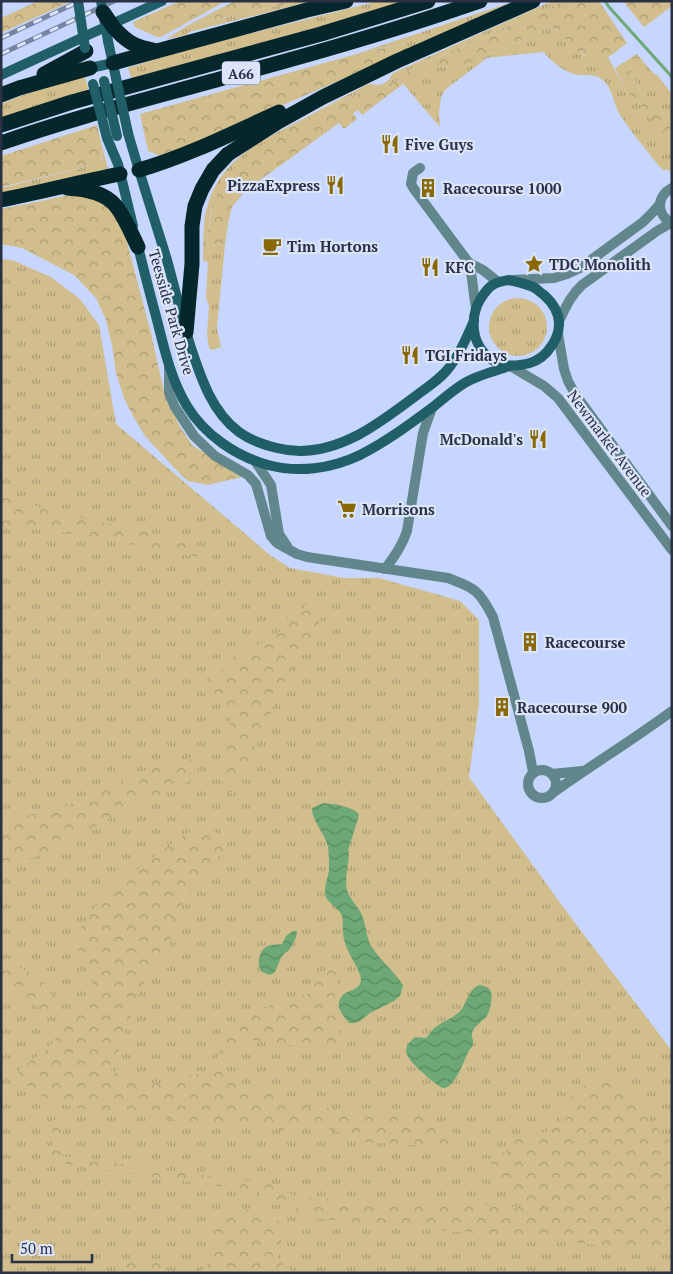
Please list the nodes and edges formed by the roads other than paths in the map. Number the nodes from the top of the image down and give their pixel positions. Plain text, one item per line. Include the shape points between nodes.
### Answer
1 (78, 1) edge
2 (162, 1) edge
3 (346, 1) edge
4 (428, 1) edge
5 (480, 1) edge
6 (533, 1) edge
7 (102, 6) edge
8 (115, 38) junction
9 (85, 50) junction
10 (156, 50) junction
11 (113, 62) junction
12 (90, 68) junction
13 (1, 75) edge
14 (99, 82) junction
15 (19, 88) junction
16 (1, 95) edge
17 (323, 97) junction
18 (1, 125) edge
19 (1, 143) edge
20 (420, 168) dead end
21 (119, 169) junction
22 (139, 170) junction
23 (61, 188) junction
24 (672, 188) edge
25 (1, 200) edge
26 (660, 204) junction
27 (671, 223) edge
28 (138, 247) junction
29 (469, 263) junction
30 (509, 280) junction
31 (498, 282) junction
32 (476, 308) junction
33 (474, 321) junction
34 (560, 321) junction
35 (186, 332) junction
36 (558, 334) junction
37 (168, 362) junction
38 (510, 367) junction
39 (432, 408) junction
40 (255, 461) junction
41 (672, 526) edge
42 (289, 549) junction
43 (672, 550) edge
44 (385, 569) junction
45 (672, 712) edge
46 (583, 771) junction
47 (533, 772) junction
48 (552, 774) junction
49 (554, 792) junction

1 - 9 street, bridge
2 - 13 street
3 - 10 highway
4 - 18 highway, A66
5 - 19 highway, A66 via 356,41 76,118
6 - 17 highway
7 - 8 highway, bridge via 114,28
8 - 10 highway
8 - 11 street, Teesside Park Drive
9 - 12 street
9 - 15 highway
10 - 11 highway
11 - 12 street
11 - 14 street via 104,68
11 - 22 street, Teesside Park Drive, bridge
12 - 14 street
12 - 15 highway
14 - 21 street, Teesside Park Drive, bridge
15 - 16 highway
17 - 22 highway
17 - 35 highway via 228,154 202,188 192,226
20 - 29 street via 411,179 414,189
21 - 22 street
21 - 23 highway
21 - 28 street, Teesside Park Drive
22 - 35 street, Teesside Park Drive
23 - 25 highway
23 - 28 highway via 99,194 114,204
24 - 26 street via 663,194
26 - 27 street via 664,218
26 - 30 street via 643,222 580,268 554,278
27 - 34 street via 582,284
28 - 37 street, Teesside Park Drive
29 - 31 street
29 - 32 street
30 - 31 street
30 - 34 street via 535,288 550,301
31 - 32 street via 490,286
32 - 33 street
33 - 35 street, Teesside Park Drive via 464,345 439,378 368,429 337,444 310,450 264,445 226,420 208,393
33 - 38 street via 479,348 486,356
34 - 36 street
36 - 38 street via 538,360
36 - 41 street, Newmarket Avenue via 564,369 575,394
37 - 40 street, Teesside Park Drive via 186,405 195,417 223,444
37 - 42 street via 169,393 175,407 194,436 215,456 256,484 271,536 277,544
38 - 39 street, Teesside Park Drive via 464,383
38 - 43 street, Newmarket Avenue via 558,398
39 - 40 street, Teesside Park Drive via 367,451 329,466 280,468
39 - 44 street via 423,433 407,531
40 - 42 street via 272,485 279,534
42 - 44 street via 307,557
44 - 47 street via 448,578 467,585 482,597 492,617
45 - 46 street
46 - 48 street
46 - 49 street
47 - 48 street via 543,770
47 - 49 street via 528,782 531,793 541,798
48 - 49 street via 556,786

